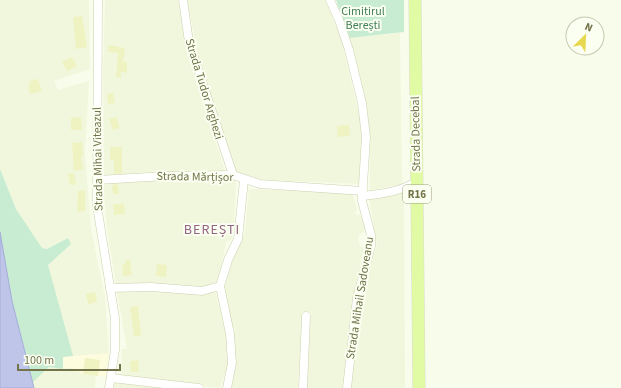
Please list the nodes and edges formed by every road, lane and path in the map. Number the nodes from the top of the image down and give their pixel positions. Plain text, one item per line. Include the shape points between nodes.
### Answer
1 (98, 0) edge
2 (183, 0) edge
3 (330, 0) edge
4 (415, 0) edge
5 (233, 175) junction
6 (98, 180) junction
7 (244, 180) junction
8 (417, 181) junction
9 (362, 194) junction
10 (220, 286) junction
11 (110, 288) junction
12 (306, 316) dead end
13 (110, 378) junction
14 (162, 386) edge
15 (109, 388) edge
16 (198, 388) edge
17 (227, 388) edge
18 (303, 388) edge
19 (347, 388) edge
20 (419, 388) edge

1 - 6 street, Strada Mihai Viteazul
2 - 5 street, Strada Tudor Arghezi via 189,42
3 - 9 street, Strada Mihail Sadoveanu via 349,50 362,103 366,138
4 - 8 main road, Strada Decebal / R16
5 - 6 street, Strada Mărțișor
5 - 7 street, Strada Mărțișor
6 - 11 street, Strada Mihai Viteazul via 97,206
7 - 9 street, Strada Mărțișor via 260,184
7 - 10 street via 238,239
8 - 9 street, Strada Mărțișor via 406,188 385,193
8 - 20 main road, Strada Decebal / R16
9 - 19 street, Strada Mihail Sadoveanu via 371,240 357,298
10 - 11 street via 202,291 151,286
10 - 17 street via 230,334 232,363
11 - 13 street, Strada Mihai Viteazul via 115,318 115,350
12 - 18 street
13 - 14 street
13 - 15 street, Strada Mihai Viteazul
14 - 16 street

